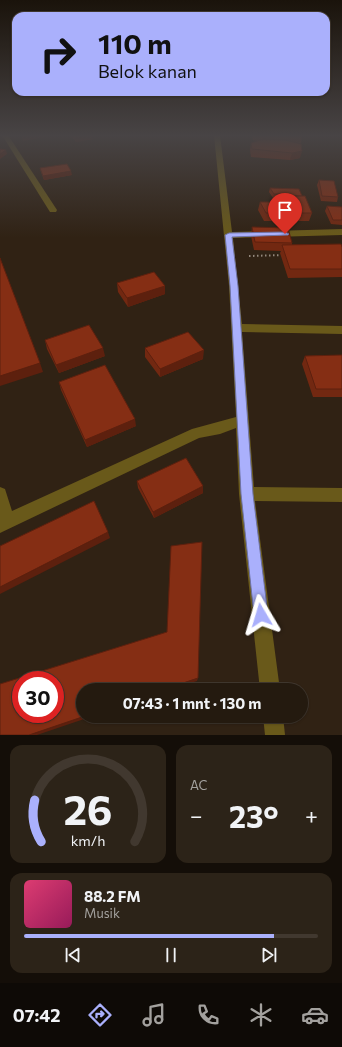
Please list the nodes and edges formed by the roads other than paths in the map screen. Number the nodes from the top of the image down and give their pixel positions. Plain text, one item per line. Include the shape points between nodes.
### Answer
1 (27, 169) edge
2 (221, 169) edge
3 (53, 210) dead end
4 (342, 232) edge
5 (229, 235) junction
6 (236, 328) junction
7 (342, 330) edge
8 (242, 420) junction
9 (0, 494) edge
10 (247, 494) junction
11 (342, 495) edge
12 (3, 524) edge
13 (269, 683) edge
14 (274, 723) edge
15 (275, 735) edge

1 - 3 street
2 - 5 street
4 - 5 street
5 - 6 street
6 - 7 street
6 - 8 street
8 - 10 street
8 - 12 street via 197,433
9 - 12 street
10 - 11 street
10 - 13 street
14 - 15 street

